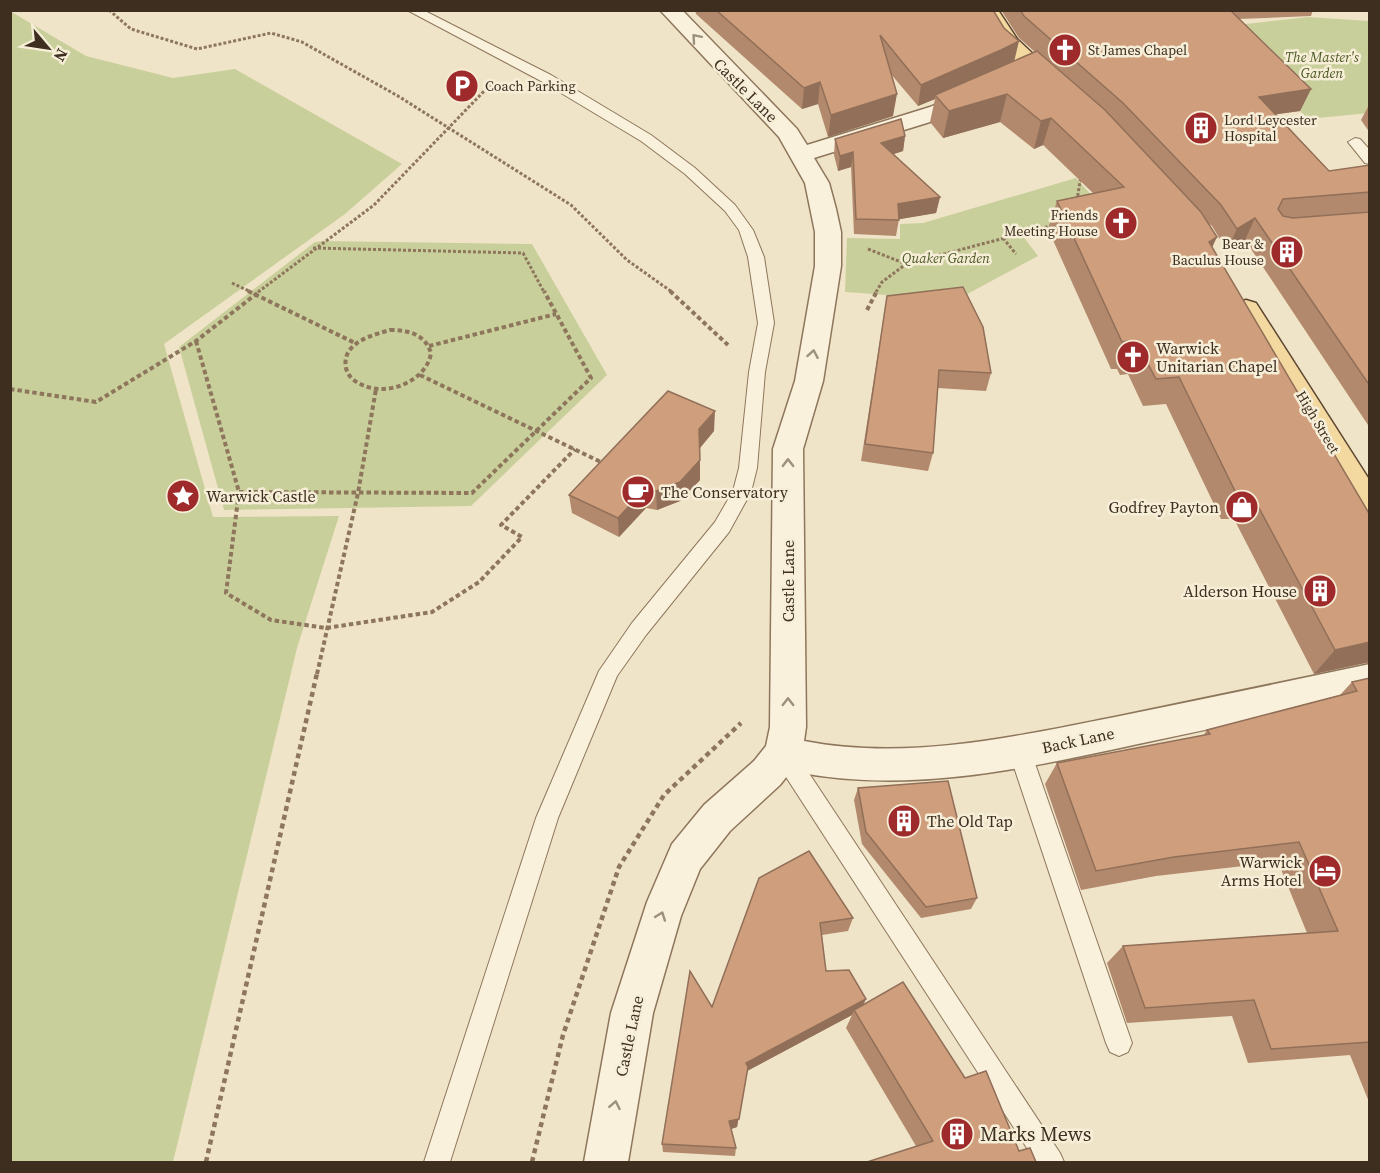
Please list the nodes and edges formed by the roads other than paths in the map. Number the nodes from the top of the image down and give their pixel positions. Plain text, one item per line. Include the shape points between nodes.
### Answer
1 (413, 10) edge
2 (670, 10) edge
3 (987, 10) edge
4 (1031, 65) junction
5 (1070, 100) edge
6 (1355, 142) dead end
7 (801, 154) junction
8 (1370, 160) edge
9 (1233, 288) edge
10 (1370, 508) edge
11 (1370, 679) edge
12 (1020, 752) junction
13 (783, 753) junction
14 (1119, 1043) dead end
15 (437, 1162) edge
16 (606, 1162) edge
17 (1051, 1162) edge

1 - 15 lane via 546,78 646,138 730,208 746,230 756,257 766,323 748,468 741,492 722,527 609,671 547,818
7 -> 2 street, Castle Lane via 789,134
3 - 4 main road via 1009,43
4 - 5 main road
4 - 7 street via 938,112
6 - 8 lane
13 -> 7 street, Castle Lane via 788,727 788,449 808,381 828,266 822,198
9 - 10 main road, High Street
11 - 12 street, Back Lane
12 - 13 street, Back Lane via 947,761 844,765 818,763
12 - 14 lane
16 -> 13 street, Castle Lane via 632,1013 661,916 686,857 717,818
13 - 17 lane

